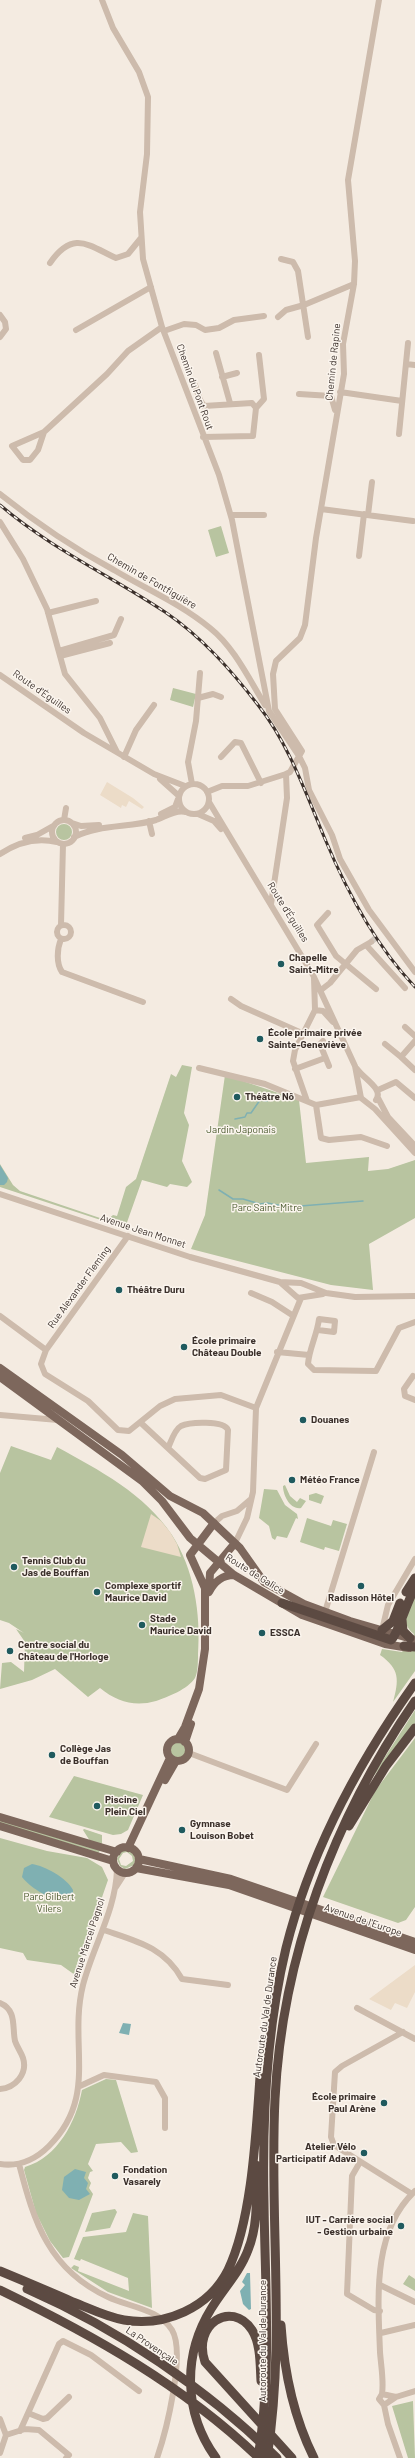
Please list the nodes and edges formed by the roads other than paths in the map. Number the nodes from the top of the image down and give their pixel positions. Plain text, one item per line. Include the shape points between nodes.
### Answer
1 (102, 0) edge
2 (379, 0) edge
3 (141, 238) junction
4 (281, 259) dead end
5 (50, 263) dead end
6 (354, 284) junction
7 (151, 287) junction
8 (304, 305) junction
9 (0, 315) edge
10 (264, 316) dead end
11 (278, 316) dead end
12 (163, 329) junction
13 (76, 330) dead end
14 (0, 337) edge
15 (308, 337) dead end
16 (408, 343) dead end
17 (216, 354) dead end
18 (259, 355) dead end
19 (406, 364) junction
20 (415, 365) edge
21 (237, 373) dead end
22 (222, 377) junction
23 (195, 385) dead end
24 (340, 392) junction
25 (299, 394) dead end
26 (402, 401) junction
27 (230, 403) junction
28 (256, 408) junction
29 (336, 416) junction
30 (44, 432) junction
31 (400, 434) dead end
32 (203, 437) junction
33 (372, 482) dead end
34 (0, 494) edge
35 (321, 508) junction
36 (231, 515) junction
37 (264, 515) dead end
38 (366, 515) junction
39 (413, 521) dead end
40 (0, 522) edge
41 (359, 556) dead end
42 (96, 601) dead end
43 (48, 613) junction
44 (121, 620) dead end
45 (110, 643) dead end
46 (59, 654) junction
47 (200, 672) dead end
48 (0, 676) edge
49 (221, 697) dead end
50 (198, 698) junction
51 (154, 705) dead end
52 (269, 712) junction
53 (117, 752) junction
54 (299, 756) junction
55 (124, 757) junction
56 (221, 757) dead end
57 (154, 774) junction
58 (286, 774) junction
59 (261, 783) junction
60 (192, 784) junction
61 (185, 786) junction
62 (207, 792) junction
63 (179, 797) junction
64 (209, 802) junction
65 (66, 808) dead end
66 (185, 812) junction
67 (198, 814) junction
68 (64, 820) junction
69 (149, 821) junction
70 (72, 824) junction
71 (53, 826) junction
72 (152, 834) dead end
73 (74, 837) junction
74 (229, 837) junction
75 (60, 843) junction
76 (0, 850) edge
77 (0, 854) edge
78 (271, 904) junction
79 (328, 913) dead end
80 (61, 925) junction
81 (385, 932) junction
82 (378, 936) tunnel mouth
83 (61, 939) junction
84 (345, 964) junction
85 (415, 972) edge
86 (313, 974) junction
87 (405, 988) dead end
88 (376, 989) dead end
89 (321, 990) junction
90 (231, 999) dead end
91 (143, 1002) dead end
92 (315, 1010) junction
93 (336, 1025) junction
94 (405, 1028) dead end
95 (304, 1034) junction
96 (415, 1036) edge
97 (323, 1041) dead end
98 (415, 1041) edge
99 (385, 1044) dead end
100 (401, 1057) junction
101 (325, 1058) junction
102 (329, 1066) dead end
103 (355, 1066) junction
104 (199, 1068) dead end
105 (295, 1068) junction
106 (415, 1070) edge
107 (371, 1085) junction
108 (378, 1090) junction
109 (361, 1093) junction
110 (414, 1095) edge
111 (378, 1098) junction
112 (307, 1101) junction
113 (367, 1103) junction
114 (316, 1105) junction
115 (386, 1146) dead end
116 (415, 1146) edge
117 (415, 1153) edge
118 (0, 1194) edge
119 (128, 1236) junction
120 (280, 1282) junction
121 (297, 1284) junction
122 (307, 1287) junction
123 (251, 1293) dead end
124 (326, 1293) junction
125 (299, 1296) junction
126 (415, 1296) edge
127 (294, 1312) junction
128 (0, 1316) edge
129 (415, 1322) edge
130 (318, 1330) dead end
131 (46, 1350) junction
132 (277, 1352) junction
133 (309, 1355) junction
134 (0, 1368) edge
135 (413, 1376) dead end
136 (0, 1377) edge
137 (415, 1400) edge
138 (256, 1408) junction
139 (0, 1415) edge
140 (60, 1420) junction
141 (141, 1423) junction
142 (168, 1448) junction
143 (374, 1452) dead end
144 (251, 1499) junction
145 (214, 1523) junction
146 (235, 1543) junction
147 (196, 1544) junction
148 (415, 1559) edge
149 (217, 1562) junction
150 (234, 1575) junction
151 (415, 1578) edge
152 (415, 1588) edge
153 (209, 1594) junction
154 (282, 1603) junction
155 (325, 1612) junction
156 (402, 1615) junction
157 (382, 1630) junction
158 (397, 1635) junction
159 (412, 1639) edge
160 (404, 1646) junction
161 (415, 1647) edge
162 (415, 1650) edge
163 (415, 1683) edge
164 (415, 1701) edge
165 (415, 1728) edge
166 (181, 1740) junction
167 (316, 1744) dead end
168 (189, 1753) junction
169 (172, 1759) junction
170 (0, 1817) edge
171 (0, 1826) edge
172 (131, 1849) junction
173 (116, 1852) junction
174 (139, 1859) junction
175 (118, 1868) junction
176 (136, 1868) junction
177 (316, 1896) junction
178 (306, 1907) junction
179 (104, 1930) junction
180 (415, 1942) edge
181 (286, 1948) junction
182 (415, 1950) edge
183 (228, 1985) dead end
184 (0, 2003) edge
185 (357, 2008) dead end
186 (404, 2032) junction
187 (415, 2039) edge
188 (80, 2086) junction
189 (0, 2089) edge
190 (256, 2126) junction
191 (165, 2128) dead end
192 (360, 2162) junction
193 (0, 2164) edge
194 (19, 2164) junction
195 (413, 2193) edge
196 (274, 2223) junction
197 (0, 2271) edge
198 (0, 2277) edge
199 (380, 2285) junction
200 (0, 2290) edge
201 (415, 2302) edge
202 (380, 2311) junction
203 (415, 2325) edge
204 (381, 2333) junction
205 (139, 2391) dead end
206 (415, 2391) edge
207 (69, 2397) dead end
208 (386, 2402) junction
209 (28, 2413) junction
210 (0, 2419) edge
211 (20, 2431) junction
212 (6, 2435) junction
213 (0, 2453) edge
214 (69, 2457) edge
215 (158, 2458) edge
216 (216, 2458) edge
217 (254, 2458) edge
218 (259, 2458) edge
219 (267, 2458) edge
220 (277, 2458) edge
221 (292, 2458) edge
222 (314, 2458) edge
223 (400, 2458) edge

1 - 3 street, Chemin du Pont Rout via 113,28 139,72 148,97 147,154 140,212
2 - 6 street, Chemin de Rapine via 348,180 355,261
3 - 5 street via 128,254 116,258 80,241 72,243
3 - 7 street, Chemin du Pont Rout via 143,259
4 - 8 street via 293,262 298,271
6 - 8 street
6 - 24 street, Chemin de Rapine via 343,344 344,374
7 - 12 street, Chemin du Pont Rout
7 - 13 street
8 - 11 street via 286,310
8 - 15 street
9 - 14 street via 6,329
10 - 12 street via 234,320 219,328 205,330 196,325 184,324
12 - 30 street via 148,334 128,351
12 - 32 street, Chemin du Pont Rout
16 - 19 street
17 - 22 street
18 - 28 street via 264,399
19 - 20 street
19 - 26 street
21 - 22 street
22 - 27 street
23 - 27 street via 204,406
24 - 26 street
24 - 29 street, Chemin de Rapine
25 - 29 street via 331,396
26 - 31 street
27 - 28 street via 252,403
28 - 32 street via 253,436
29 - 35 street, Chemin de Rapine
30 - 30 street via 38,450 30,460 23,460 12,446
32 - 36 street, Chemin du Pont Rout via 219,475
33 - 38 street
34 - 52 street, Chemin de Fontfiguière via 112,570 173,602 211,629 240,665
35 - 38 street
35 - 54 street, Chemin de Rapine via 305,625 300,638 276,661 273,674 275,709 302,751
36 - 37 street
36 - 52 street, Chemin du Pont Rout
38 - 39 street
38 - 41 street
40 - 43 street via 23,559
42 - 43 street
43 - 46 street
44 - 46 street via 114,635
45 - 46 street
46 - 53 street via 69,681 100,718
47 - 50 street
48 - 53 street, Route d'Éguilles via 65,721
49 - 50 street via 212,694
50 - 60 street via 188,762
51 - 55 street via 136,730
52 - 54 street, Chemin du Pont Rout
53 - 55 street, Route d'Éguilles
54 - 58 street via 290,772
54 - 81 street via 305,768 310,790 332,835 340,859
55 - 57 street, Route d'Éguilles
56 - 59 street via 235,742 241,743
57 - 61 street, Route d'Éguilles
57 - 63 street, Route d'Éguilles
58 - 59 street
58 - 78 street via 287,798
59 - 62 street via 222,786
60 - 61 street
60 - 62 street via 200,785
61 - 63 street
62 - 64 street
63 - 66 street via 180,806
63 - 70 street via 172,809 152,817 94,825
64 - 67 street
64 - 74 street, Route d'Éguilles
65 - 68 street
66 - 67 street
66 - 69 street via 177,811
67 - 74 street, Route d'Éguilles via 214,821
68 - 70 street
68 - 71 street
69 - 72 street
69 - 73 street via 94,829
70 - 73 street via 76,833
71 - 75 street via 53,837
71 - 76 street
73 - 75 street
74 - 78 street, Route d'Éguilles
75 - 77 street via 33,840
75 - 80 street
78 - 86 street, Route d'Éguilles
79 - 84 street via 317,925 336,956
80 - 83 street via 56,931
80 - 83 street via 67,925 71,931 69,938
81 - 82 street
81 - 85 street
83 - 91 street via 58,949 62,972
84 - 87 street via 357,950 369,944
84 - 88 street
84 - 89 street
86 - 89 street, Route d'Éguilles
86 - 92 street
89 - 93 street, Route d'Éguilles
90 - 95 street
92 - 93 street via 323,1011
92 - 95 street
93 - 103 street, Route d'Éguilles
94 - 96 street
95 - 105 street via 294,1054
97 - 101 street via 320,1044
98 - 100 street
99 - 100 street
100 - 106 street
101 - 102 street
101 - 105 street
103 - 107 street, Route d'Éguilles
103 - 109 street, Route d'Éguilles
104 - 112 street via 265,1084
105 - 112 street
107 - 108 street
107 - 109 street via 365,1086
108 - 110 street via 396,1082
108 - 111 street
109 - 113 street
109 - 114 street
111 - 113 street
111 - 116 street via 388,1118
112 - 114 street
113 - 117 street
114 - 115 street via 321,1138 329,1140 361,1137
118 - 119 street, Avenue Jean Monnet
119 - 120 street, Avenue Jean Monnet
119 - 131 street, Rue Alexander Fleming
120 - 121 street, Avenue Jean Monnet
120 - 125 street, Avenue Jean Monnet
121 - 122 street, Avenue Jean Monnet via 302,1283
121 - 125 street
122 - 124 street
122 - 125 street
123 - 127 street
124 - 125 street
124 - 126 street via 365,1298
125 - 127 street
127 - 132 street
128 - 131 street
129 - 133 street via 399,1328 376,1371 314,1370 308,1364
130 - 133 street
131 - 141 street via 42,1364 45,1374 88,1401 113,1428 125,1431
132 - 133 street
132 - 138 street
134 - 145 main road, Route de Galice via 122,1455 170,1496 198,1510
135 - 137 street via 404,1389 405,1396
136 - 140 main road, Route de Galice
138 - 141 street via 221,1395 194,1397 168,1401
138 - 144 street
139 - 140 street
140 - 147 main road, Route de Galice via 142,1481 162,1501
141 - 142 street
142 - 142 street via 200,1478 208,1479 226,1470 228,1430 215,1422 183,1426 178,1429
143 - 155 street
144 - 145 street via 241,1508 222,1516
144 - 146 street via 247,1518
145 - 146 main road, Route de Galice
145 - 147 main road
146 - 149 main road
146 - 155 main road, Route de Galice via 264,1582 292,1598
147 - 149 main road, Route de Galice
147 - 166 main road via 190,1555 205,1592 202,1673
148 - 157 street via 388,1605
149 - 150 main road, Route de Galice
149 - 153 main road via 210,1572
150 - 153 main road via 219,1579
150 - 154 main road, Route de Galice
151 - 157 highway via 393,1621
152 - 156 highway
153 - 166 main road via 206,1664 202,1690
154 - 158 highway via 389,1640
154 - 160 main road, Route de Galice via 302,1615 341,1630 385,1644
155 - 157 main road, Route de Galice
156 - 158 highway
156 - 159 highway via 402,1629
157 - 158 main road, Route de Galice
158 - 159 main road, Route de Galice
160 - 161 highway
160 - 162 main road, Route de Galice
163 - 181 highway, Autoroute du Val de Durance via 372,1747 351,1784 314,1864
164 - 177 highway, Autoroute du Val de Durance via 379,1756 355,1800 329,1856
165 - 177 highway via 361,1804
166 - 168 main road
166 - 169 main road via 173,1740 167,1747
167 - 168 street via 288,1790
168 - 169 main road via 184,1760
169 - 172 main road
170 - 173 main road
171 - 175 main road
172 - 173 main road
172 - 174 main road
173 - 175 main road
174 - 176 main road
174 - 178 main road via 223,1876
175 - 176 main road
175 - 179 street, Avenue Marcel Pagnol
176 - 178 main road via 213,1881
177 - 196 highway, Autoroute du Val de Durance via 294,1967 279,2054 275,2099
178 - 180 main road, Avenue de l'Europe
178 - 182 main road, Avenue de l'Europe
179 - 183 street via 161,1953 182,1979
179 - 188 street, Avenue Marcel Pagnol via 86,1974 80,1997
181 - 190 highway via 268,2022
181 - 218 highway, Autoroute du Val de Durance via 267,2063 264,2202 267,2356
184 - 189 street via 12,2014 16,2042 24,2063 22,2073 14,2084
185 - 186 street
186 - 187 street
186 - 192 street via 342,2066 336,2072 330,2137 334,2145
188 - 191 street via 108,2074 156,2082 165,2098
188 - 194 street, Avenue Marcel Pagnol via 75,2108 64,2129 39,2155
190 - 197 highway via 246,2205 234,2254 223,2278 196,2305 167,2318 136,2321 109,2316
190 - 216 highway via 257,2197 252,2239 244,2260 204,2322 191,2363 190,2391 196,2421 204,2441
192 - 195 street
192 - 202 street via 352,2176 347,2294
193 - 194 street
194 - 215 street via 34,2216 52,2252 85,2284 108,2297 158,2316 172,2330 177,2345 172,2398
195 - 199 street via 397,2212 385,2240
196 - 219 highway, Autoroute du Val de Durance via 275,2382
196 - 222 highway via 287,2377 298,2421
198 - 220 highway, La Provençale via 63,2306 144,2353 217,2405
199 - 201 street
199 - 202 street
200 - 218 highway via 78,2328 139,2365 209,2415
202 - 204 street
203 - 204 street
204 - 208 street
205 - 209 street via 91,2355 63,2341 59,2344
206 - 208 street
207 - 209 street via 47,2418
208 - 223 street via 388,2424
209 - 211 street
210 - 212 street
211 - 212 street
211 - 214 street via 39,2430
212 - 213 street
217 - 221 highway via 261,2390 258,2348 253,2331 246,2324 233,2318 222,2318 213,2322 206,2330 202,2351 209,2368 244,2407

